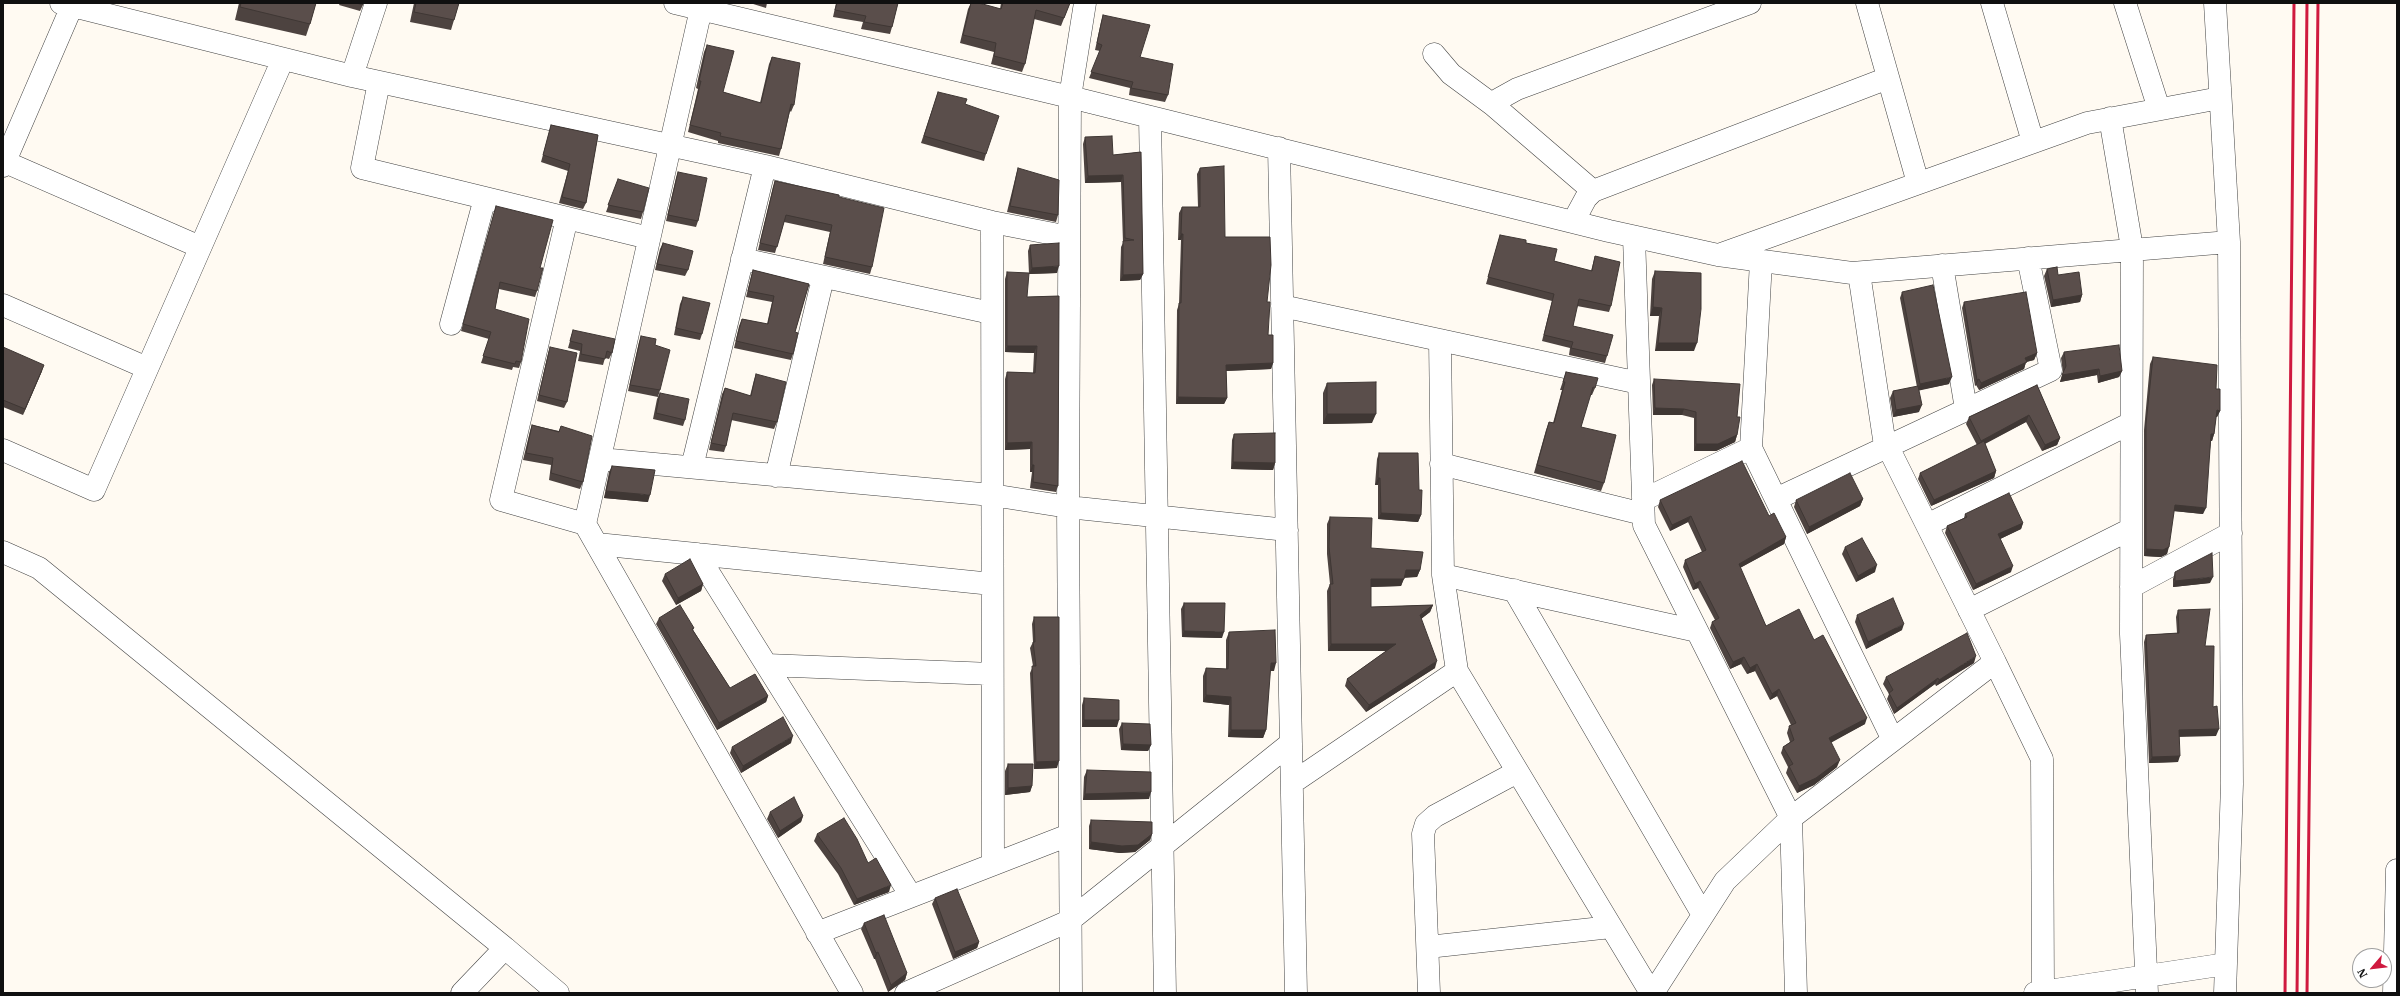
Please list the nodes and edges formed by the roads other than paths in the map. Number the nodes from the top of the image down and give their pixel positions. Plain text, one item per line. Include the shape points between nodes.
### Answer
1 (376, 3) edge
2 (675, 3) edge
3 (1085, 3) edge
4 (1750, 3) edge
5 (1867, 3) edge
6 (1992, 3) edge
7 (2125, 3) edge
8 (2215, 3) edge
9 (66, 4) edge
10 (701, 9) junction
11 (1434, 54) dead end
12 (283, 59) junction
13 (352, 76) junction
14 (1888, 78) junction
15 (379, 82) junction
16 (1070, 97) junction
17 (2220, 98) junction
18 (1493, 106) junction
19 (2159, 109) junction
20 (1150, 117) junction
21 (2110, 118) junction
22 (2033, 142) junction
23 (670, 145) junction
24 (1279, 148) junction
25 (4, 163) edge
26 (765, 166) junction
27 (1918, 183) junction
28 (1593, 192) junction
29 (485, 198) junction
30 (567, 218) junction
31 (992, 222) junction
32 (1573, 222) junction
33 (1069, 237) junction
34 (1634, 237) junction
35 (649, 238) junction
36 (2229, 242) junction
37 (200, 247) junction
38 (2132, 248) junction
39 (1718, 255) junction
40 (2028, 258) junction
41 (742, 259) junction
42 (1761, 261) junction
43 (1942, 265) junction
44 (1859, 273) junction
45 (823, 278) junction
46 (3, 305) edge
47 (1282, 306) junction
48 (991, 313) junction
49 (451, 324) dead end
50 (1440, 340) junction
51 (147, 368) junction
52 (1639, 383) junction
53 (1966, 409) junction
54 (2132, 423) junction
55 (1887, 446) junction
56 (1751, 448) junction
57 (3, 450) edge
58 (600, 459) junction
59 (1441, 464) junction
60 (692, 467) junction
61 (776, 476) junction
62 (992, 495) junction
63 (1776, 499) junction
64 (1068, 507) junction
65 (1643, 507) junction
66 (1157, 514) junction
67 (585, 524) junction
68 (1927, 526) junction
69 (2131, 529) junction
70 (1287, 530) junction
71 (2230, 533) junction
72 (597, 544) junction
73 (3, 552) edge
74 (697, 554) junction
75 (1443, 574) junction
76 (992, 584) junction
77 (2131, 587) junction
78 (1514, 590) junction
79 (1969, 610) junction
80 (1697, 632) junction
81 (1995, 662) junction
82 (766, 665) junction
83 (1457, 671) junction
84 (992, 674) junction
85 (1893, 740) junction
86 (1291, 743) junction
87 (1517, 772) junction
88 (1292, 783) junction
89 (1791, 818) junction
90 (1069, 834) junction
91 (1162, 848) junction
92 (993, 864) junction
93 (2397, 870) edge
94 (911, 896) junction
95 (2397, 904) edge
96 (1703, 915) junction
97 (1069, 920) junction
98 (1611, 927) junction
99 (818, 932) junction
100 (1428, 947) junction
101 (505, 948) junction
102 (2226, 964) junction
103 (2147, 984) edge
104 (2041, 992) edge
105 (462, 993) edge
106 (558, 993) edge
107 (852, 993) edge
108 (906, 993) edge
109 (1071, 993) edge
110 (1165, 993) edge
111 (1296, 993) edge
112 (1429, 993) edge
113 (1652, 993) edge
114 (1796, 993) edge
115 (2225, 993) edge
116 (2394, 993) edge

1 - 13 street
2 - 10 street
3 - 16 street
4 - 18 street via 1516,89 1499,99
5 - 14 street
6 - 22 street
7 - 19 street
8 - 17 street
9 - 12 street
9 - 25 street
10 - 16 street
10 - 23 street
11 - 18 street via 1451,74
12 - 13 street
12 - 37 street
13 - 15 street
14 - 27 street
14 - 28 street
15 - 23 street
15 - 29 street via 362,168
16 - 20 street
16 - 33 street
17 - 19 street
17 - 36 street
18 - 28 street
19 - 21 street
20 - 24 street
20 - 66 street
21 - 22 street via 2087,123
21 - 38 street
22 - 27 street
23 - 26 street
23 - 35 street
24 - 32 street
24 - 47 street
25 - 37 street
26 - 31 street
26 - 41 street
27 - 39 street
28 - 32 street via 1586,198
29 - 30 street
29 - 49 street
30 - 35 street
30 - 67 street via 501,500
31 - 33 street
31 - 48 street
32 - 34 street
33 - 64 street
34 - 39 street
34 - 52 street
35 - 58 street
36 - 38 street
36 - 71 street
37 - 51 street
38 - 40 street
38 - 54 street
39 - 42 street
40 - 43 street
40 - 53 street via 2051,370
41 - 45 street
41 - 60 street
42 - 44 street
42 - 56 street
43 - 44 street
43 - 53 street
44 - 55 street
45 - 48 street
45 - 61 street
46 - 51 street
47 - 50 street
47 - 70 street
48 - 62 street
50 - 52 street
50 - 59 street
51 - 57 street via 94,490
52 - 65 street
53 - 55 street
54 - 68 street
54 - 69 street
55 - 63 street
55 - 68 street
56 - 63 street
56 - 65 street
58 - 60 street
58 - 67 street
59 - 65 street
59 - 75 street
60 - 61 street
61 - 62 street
62 - 64 street
62 - 76 street
63 - 85 street
64 - 66 street
64 - 90 street
65 - 80 street via 1644,525
66 - 70 street
66 - 91 street
67 - 72 street
68 - 79 street
69 - 77 street
69 - 79 street
70 - 86 street
71 - 77 street
71 - 102 street via 2232,784
72 - 74 street
72 - 99 street
73 - 101 street via 39,568
74 - 76 street
74 - 82 street
75 - 78 street
75 - 83 street
76 - 84 street
77 - 103 street
78 - 80 street
78 - 96 street
79 - 81 street
80 - 89 street
81 - 85 street
81 - 104 street via 2042,759
82 - 84 street
82 - 94 street
83 - 87 street
83 - 88 street
84 - 92 street
85 - 89 street
86 - 88 street
86 - 91 street
87 - 98 street
87 - 100 street via 1435,816 1426,824 1423,834
88 - 111 street
89 - 96 street via 1724,881
89 - 114 street
90 - 92 street
90 - 97 street
91 - 97 street
91 - 110 street
92 - 94 street
93 - 95 street
94 - 99 street
95 - 116 street
96 - 113 street
97 - 108 street
97 - 109 street
98 - 100 street
98 - 113 street
99 - 107 street
100 - 112 street
101 - 105 street
101 - 106 street
102 - 103 street
102 - 115 street
103 - 104 street

